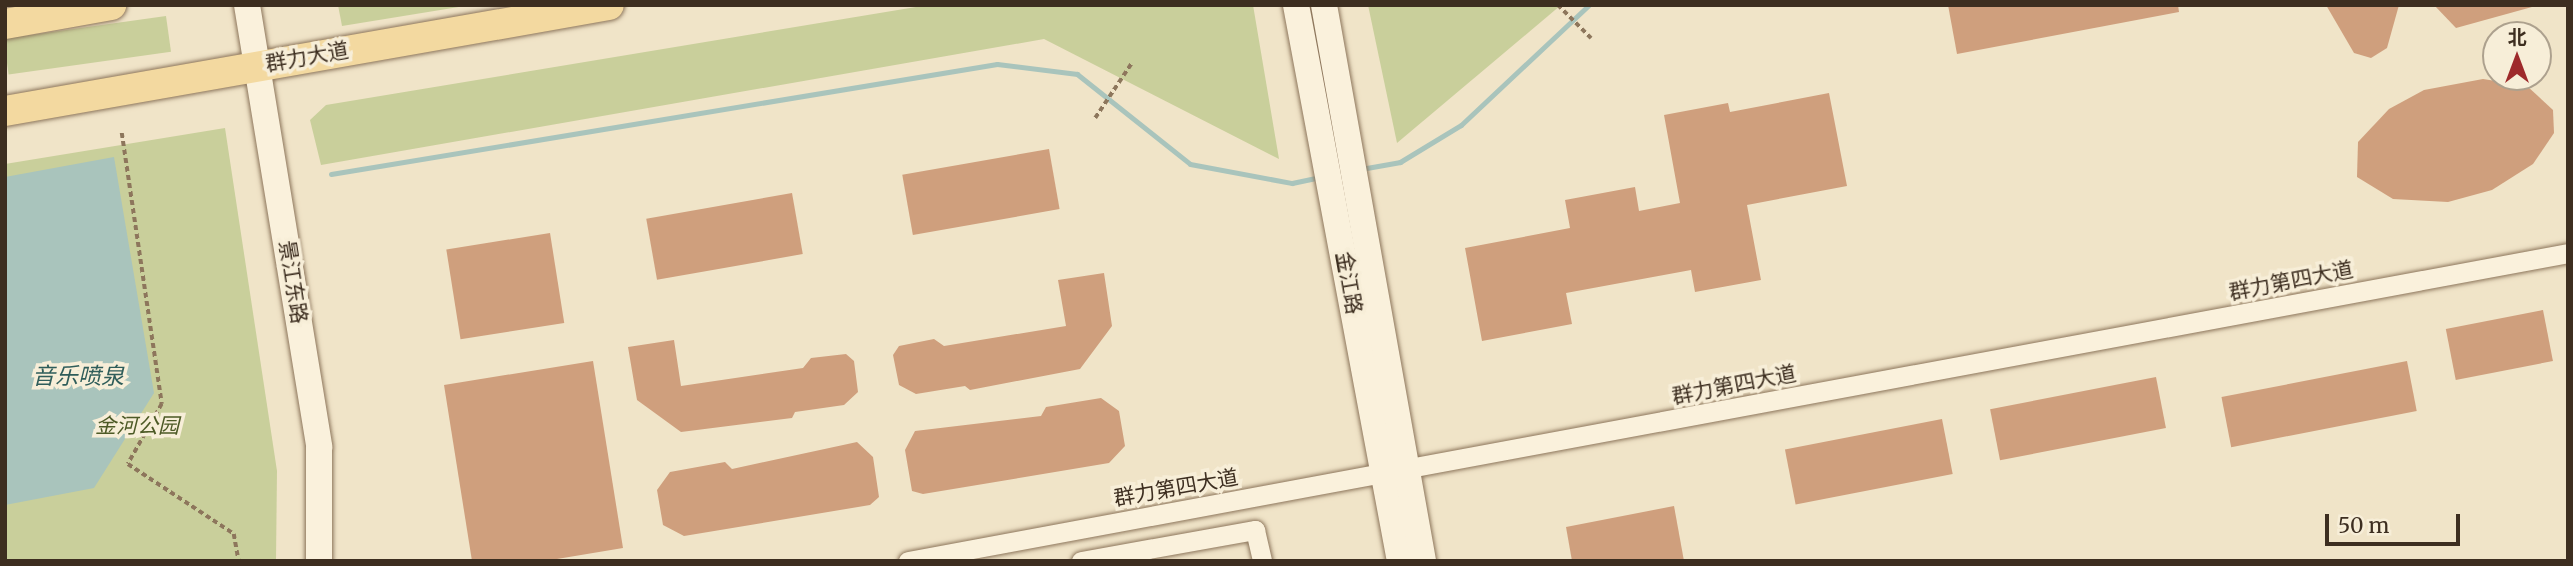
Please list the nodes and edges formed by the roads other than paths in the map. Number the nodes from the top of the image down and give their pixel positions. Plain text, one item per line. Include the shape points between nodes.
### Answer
1 (111, 5) edge
2 (247, 5) edge
3 (609, 5) edge
4 (1296, 5) edge
5 (1324, 5) edge
6 (5, 24) edge
7 (258, 65) junction
8 (5, 111) edge
9 (1335, 147) junction
10 (2568, 253) edge
11 (1394, 471) junction
12 (319, 561) edge
13 (908, 561) edge
14 (1081, 561) edge
15 (1262, 561) edge
16 (1400, 561) edge
17 (1423, 561) edge

1 - 6 main road
2 - 7 street, 景江东路
3 - 7 main road, 群力大道
4 - 9 street, 金江路
5 - 9 street, 金江路
7 - 8 main road, 群力大道
7 - 12 street, 景江东路 via 319,447
9 - 11 street, 金江路
10 - 11 street, 群力第四大道
11 - 13 street, 群力第四大道
11 - 16 street, 金江路
11 - 17 street, 金江路
14 - 15 street via 1255,530

